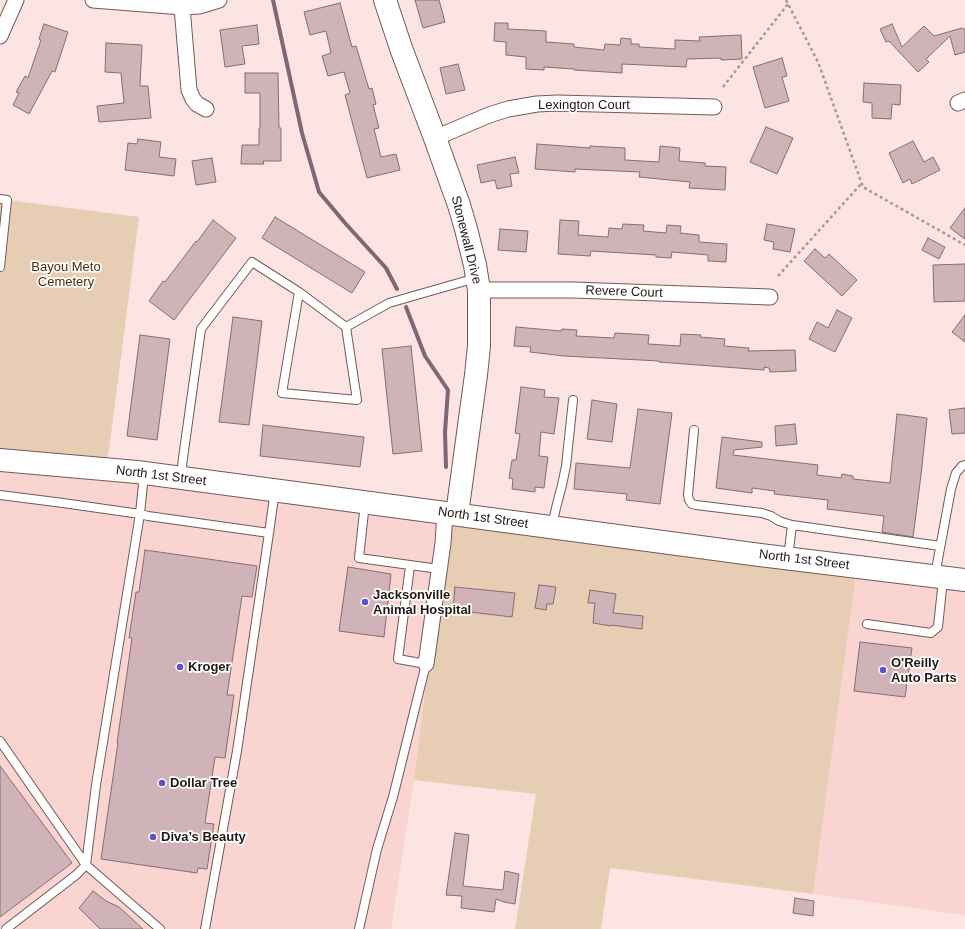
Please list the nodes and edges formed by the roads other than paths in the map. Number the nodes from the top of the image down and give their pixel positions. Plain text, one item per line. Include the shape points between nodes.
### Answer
1 (16, 0) edge
2 (93, 0) edge
3 (219, 0) edge
4 (385, 0) edge
5 (174, 4) edge
6 (0, 36) edge
7 (714, 107) dead end
8 (206, 109) dead end
9 (435, 138) junction
10 (0, 200) edge
11 (0, 267) edge
12 (478, 284) junction
13 (299, 292) junction
14 (770, 297) dead end
15 (346, 327) junction
16 (573, 400) dead end
17 (694, 430) dead end
18 (0, 460) edge
19 (965, 465) edge
20 (144, 473) junction
21 (181, 478) junction
22 (275, 490) junction
23 (0, 495) edge
24 (365, 502) junction
25 (451, 513) junction
26 (140, 514) junction
27 (792, 525) junction
28 (552, 527) junction
29 (269, 533) junction
30 (940, 546) junction
31 (788, 559) junction
32 (410, 566) junction
33 (439, 569) junction
34 (939, 577) junction
35 (965, 580) edge
36 (867, 624) dead end
37 (426, 664) junction
38 (0, 741) edge
39 (86, 865) junction
40 (6, 929) edge
41 (160, 929) edge
42 (205, 929) edge
43 (359, 929) edge

1 - 6 street
2 - 5 street
3 - 5 street via 198,6
4 - 9 main road, Stonewall Drive
5 - 8 street via 189,90 192,99
7 - 9 street, Lexington Court via 537,104 489,115
9 - 12 main road, Stonewall Drive via 459,205
10 - 11 lane via 7,200
12 - 14 street, Revere Court
12 - 15 lane via 389,303
12 - 25 main road, Stonewall Drive via 479,346 476,375
13 - 15 lane
13 - 15 lane via 282,393 357,400
13 - 21 lane via 252,262 201,329
16 - 28 lane via 564,479
17 - 27 lane via 688,495 692,504 762,513
18 - 20 main road, North 1st Street
19 - 30 lane via 956,473 951,489
20 - 21 main road, North 1st Street
20 - 26 lane
21 - 22 main road, North 1st Street
22 - 24 main road, North 1st Street
22 - 29 lane
23 - 26 lane
24 - 25 main road, North 1st Street
24 - 32 lane via 359,558
25 - 28 main road, North 1st Street
25 - 33 street
26 - 29 lane
26 - 39 lane via 96,785
27 - 30 lane
27 - 31 lane
28 - 31 main road, North 1st Street
29 - 42 lane via 237,750
30 - 34 lane
31 - 34 main road, North 1st Street
32 - 33 lane
32 - 37 lane via 398,659
33 - 37 street
34 - 35 main road, North 1st Street
34 - 36 lane via 938,627 931,633
37 - 43 lane via 394,797 377,849
38 - 39 lane
39 - 40 lane
39 - 41 lane

